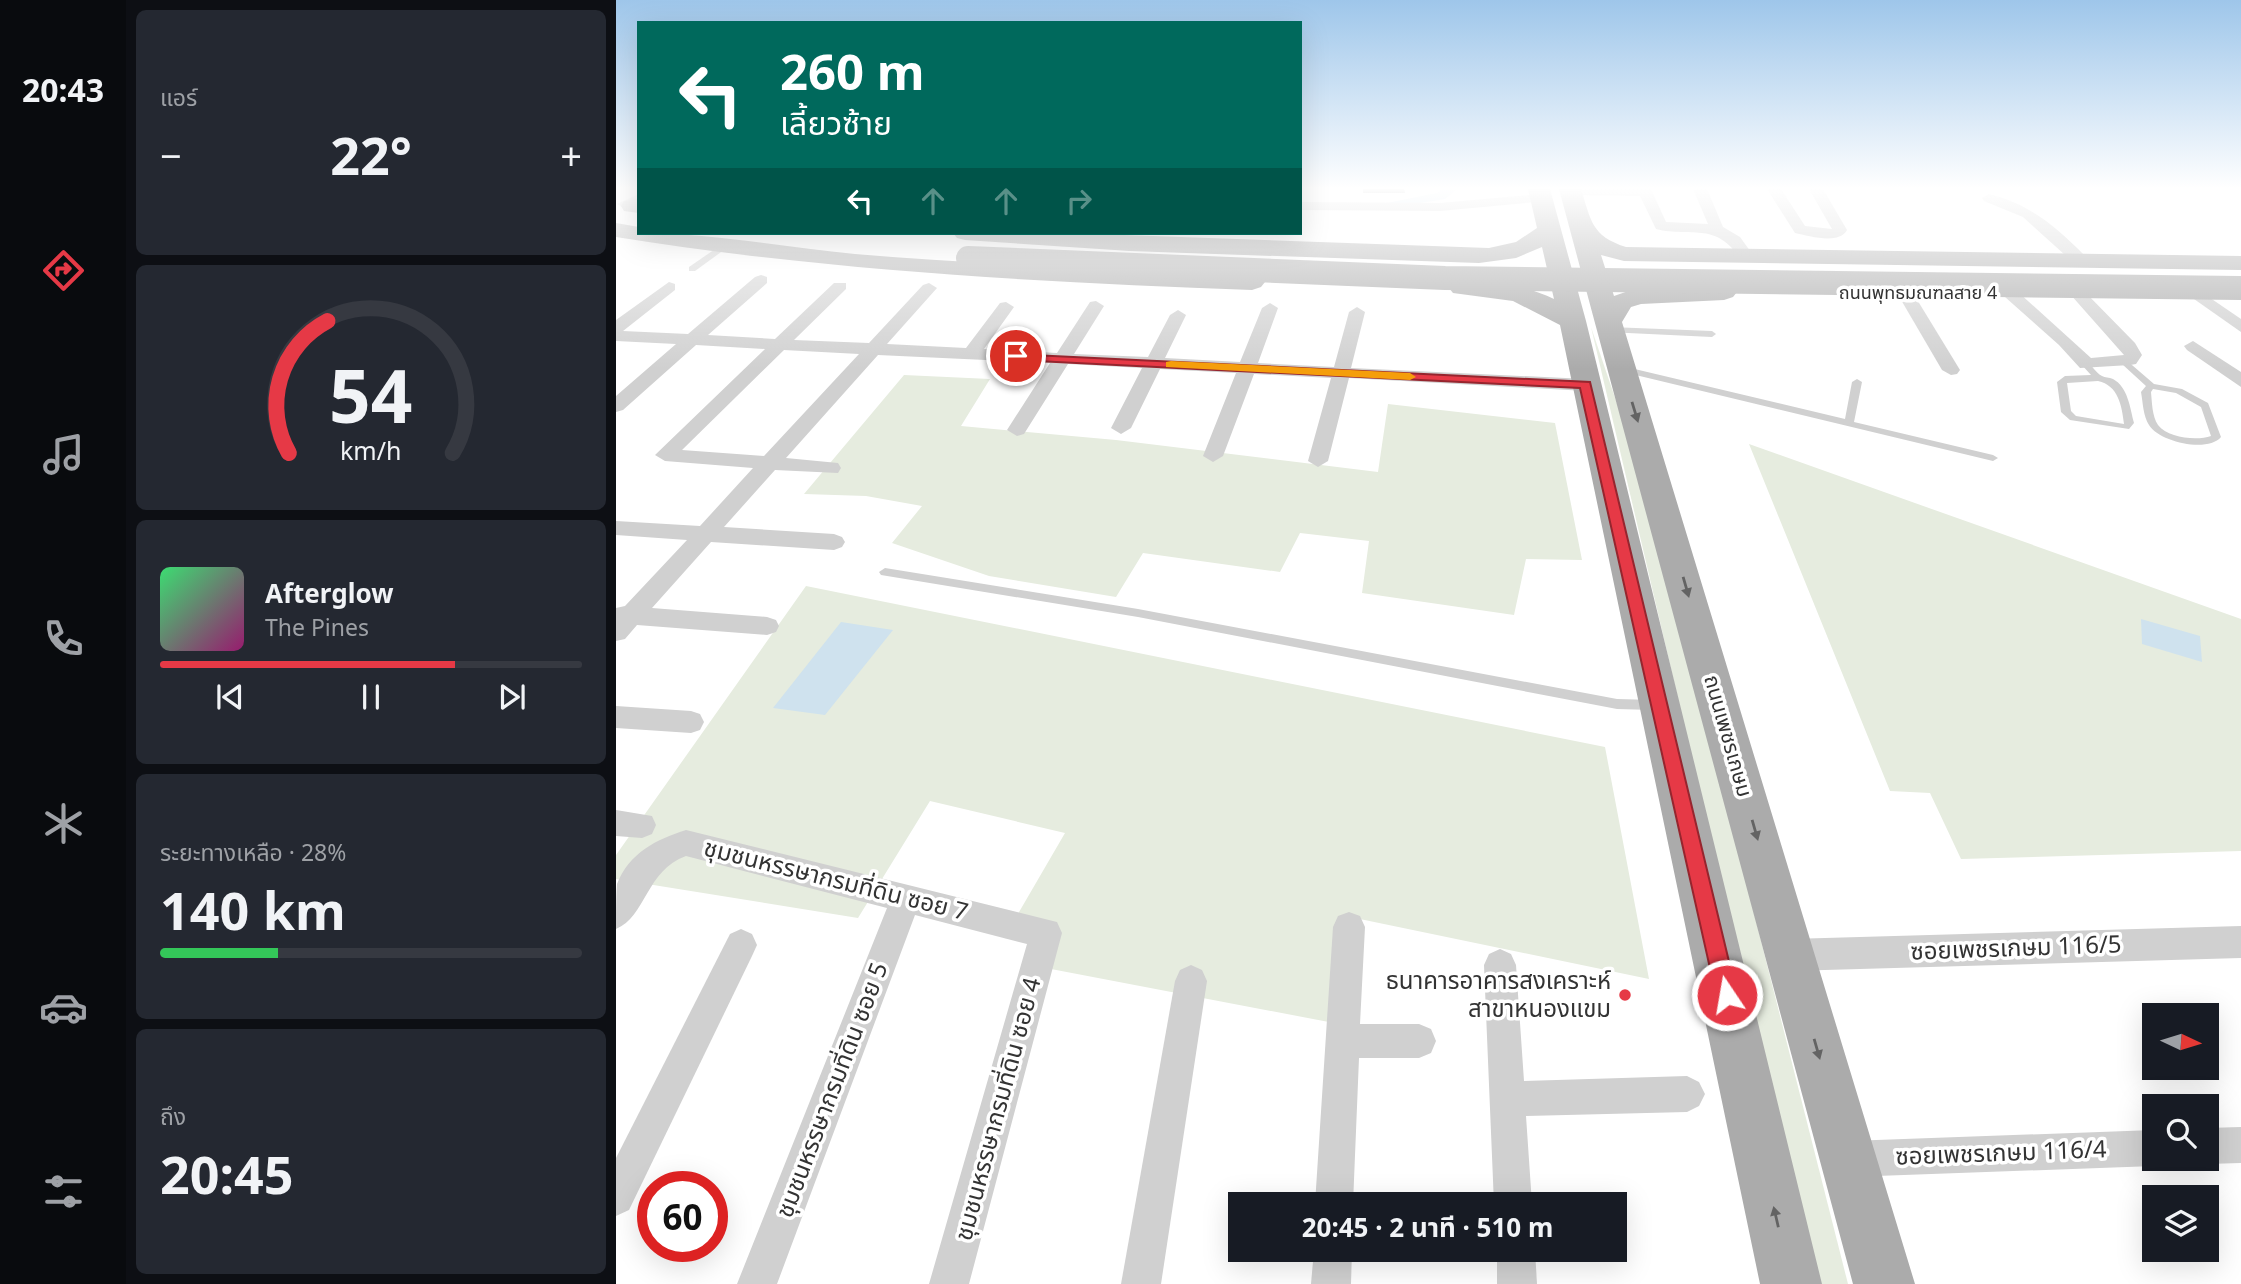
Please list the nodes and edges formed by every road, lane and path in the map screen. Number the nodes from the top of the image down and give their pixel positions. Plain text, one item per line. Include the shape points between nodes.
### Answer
1 (710, 249) edge
2 (799, 249) edge
3 (997, 249) edge
4 (1259, 249) edge
5 (1519, 249) edge
6 (1553, 249) edge
7 (1587, 249) edge
8 (1607, 249) edge
9 (1741, 249) edge
10 (1827, 249) edge
11 (2070, 249) edge
12 (1393, 254) junction
13 (1695, 255) junction
14 (1745, 255) junction
15 (1832, 257) junction
16 (2081, 261) junction
17 (692, 269) dead end
18 (761, 280) dead end
19 (2238, 280) edge
20 (1383, 285) junction
21 (840, 286) dead end
22 (669, 287) dead end
23 (929, 288) dead end
24 (1706, 292) junction
25 (1905, 293) junction
26 (2011, 294) junction
27 (2078, 295) junction
28 (2200, 296) junction
29 (1096, 306) dead end
30 (1006, 307) dead end
31 (1270, 308) dead end
32 (1357, 312) dead end
33 (1178, 315) dead end
34 (1573, 321) junction
35 (1608, 327) junction
36 (2241, 327) edge
37 (616, 328) edge
38 (1712, 334) dead end
39 (616, 336) edge
40 (691, 340) junction
41 (779, 344) junction
42 (2193, 346) dead end
43 (873, 349) junction
44 (971, 354) junction
45 (1062, 359) junction
46 (2125, 362) junction
47 (1154, 363) junction
48 (1246, 368) junction
49 (1622, 369) junction
50 (1951, 370) dead end
51 (2092, 371) junction
52 (1341, 373) junction
53 (2241, 381) edge
54 (1857, 383) dead end
55 (1586, 384) junction
56 (2151, 386) junction
57 (616, 406) edge
58 (1849, 422) junction
59 (1121, 428) dead end
60 (1017, 430) dead end
61 (1213, 456) dead end
62 (1993, 458) dead end
63 (1318, 461) dead end
64 (767, 464) junction
65 (831, 468) dead end
66 (616, 528) edge
67 (706, 533) junction
68 (834, 542) dead end
69 (885, 572) dead end
70 (621, 621) edge
71 (767, 626) dead end
72 (1662, 705) junction
73 (616, 717) edge
74 (691, 722) dead end
75 (907, 897) junction
76 (616, 914) edge
77 (1349, 927) dead end
78 (1046, 933) joint
79 (2241, 942) edge
80 (741, 945) dead end
81 (1790, 955) junction
82 (1500, 965) dead end
83 (1191, 981) dead end
84 (1341, 1041) junction
85 (1419, 1041) dead end
86 (1687, 1094) dead end
87 (1508, 1099) junction
88 (2241, 1145) edge
89 (2219, 1146) edge
90 (2142, 1148) edge
91 (1849, 1159) junction
92 (1335, 1192) edge
93 (1512, 1192) edge
94 (616, 1197) edge
95 (1332, 1262) edge
96 (1516, 1262) edge
97 (757, 1284) edge
98 (949, 1284) edge
99 (1141, 1284) edge
100 (1331, 1284) edge
101 (1517, 1284) edge
102 (1791, 1284) edge
103 (1884, 1284) edge

1 - 17 lane
2 - 20 main road via 982,269
3 - 19 main road, ถนนพุทธมณฑลสาย 4, bridge via 1193,271
4 - 12 main road
5 - 12 main road via 1496,256
6 - 34 main road
7 - 35 main road, ถนนเพชรเกษม
8 - 13 main road, ถนนพุทธมณฑลสาย 4
9 - 14 street
10 - 15 street
11 - 16 street
12 - 20 main road via 1421,261 1426,270 1417,280
13 - 14 main road, ถนนพุทธมณฑลสาย 4
13 - 24 main road via 1674,262 1669,275 1681,286
14 - 15 main road, ถนนพุทธมณฑลสาย 4
15 - 16 main road, ถนนพุทธมณฑลสาย 4
16 - 19 main road, ถนนพุทธมณฑลสาย 4
18 - 40 street
19 - 28 main road, ถนนพุทธมณฑลสาย 4
20 - 34 main road via 1515,291
21 - 41 street
22 - 37 street
23 - 43 street
24 - 25 main road, ถนนพุทธมณฑลสาย 4
24 - 35 main road, ถนนพุทธมณฑลสาย 4 via 1629,299 1622,302
25 - 26 main road, ถนนพุทธมณฑลสาย 4
25 - 50 street
26 - 27 main road, ถนนพุทธมณฑลสาย 4
26 - 51 street
27 - 28 main road, ถนนพุทธมณฑลสาย 4
27 - 46 street via 2129,347 2133,355
28 - 36 street
29 - 45 street
30 - 44 street
31 - 48 street
32 - 52 street
33 - 47 street
34 - 55 main road
35 - 38 lane
35 - 49 main road, ถนนเพชรเกษม
39 - 40 street
40 - 41 street
40 - 57 street
41 - 43 street
41 - 64 street via 665,456
42 - 53 street
43 - 44 street
43 - 64 street
44 - 45 street
45 - 47 street
45 - 60 street
46 - 51 street
46 - 56 lane
47 - 48 street
47 - 59 street
48 - 52 street
48 - 61 street
49 - 58 lane
49 -> 81 main road, ถนนเพชรเกษม
51 - 51 lane via 2062,382 2066,412 2073,418 2126,427 2129,423 2119,386
52 - 55 street
52 - 63 street
54 - 58 lane
55 - 72 main road
56 - 56 lane via 2179,391 2205,405 2216,437 2204,442 2156,429 2146,392
58 - 62 lane
64 - 65 street
64 - 67 street
66 - 67 street
67 - 68 street
67 - 70 street
69 - 72 lane via 1138,613 1617,704
70 - 71 street
102 -> 72 main road
73 - 74 street
75 - 76 street, ชุมชนหรรษากรมที่ดิน ซอย 7 via 686,843 667,848 648,861
75 - 78 street, ชุมชนหรรษากรมที่ดิน ซอย 7
75 - 97 street, ชุมชนหรรษากรมที่ดิน ซอย 5
77 - 84 street
78 - 98 street, ชุมชนหรรษากรมที่ดิน ซอย 4
79 - 81 street, ซอยเพชรเกษม 116/5
80 - 94 street
81 -> 91 main road, ถนนเพชรเกษม
82 - 87 street
83 - 99 street
84 - 85 street
84 - 92 street
86 - 87 street
87 - 93 street
88 - 89 street
90 - 91 street, ซอยเพชรเกษม 116/4
91 - 103 main road, ถนนเพชรเกษม
95 - 100 street
96 - 101 street

